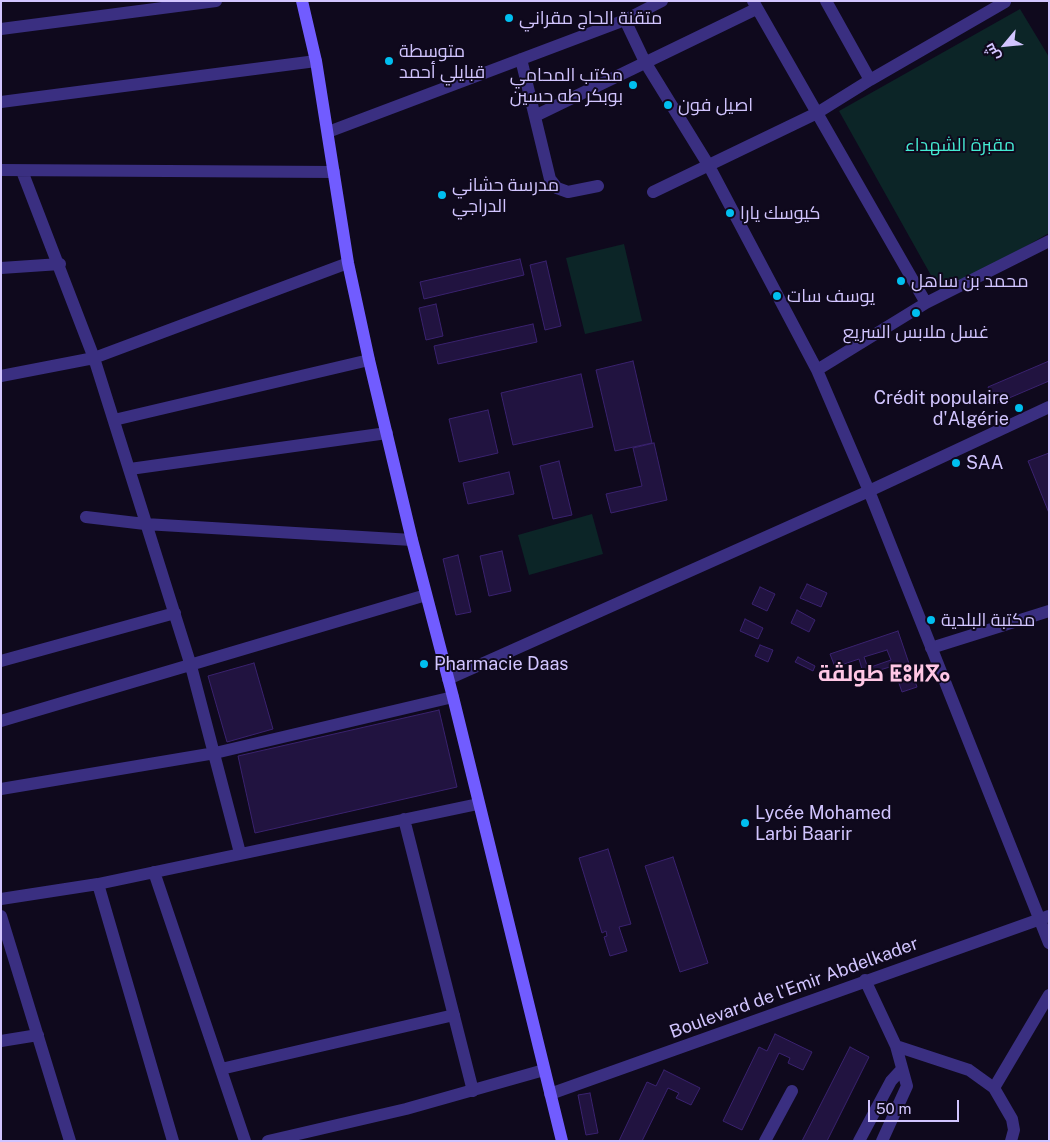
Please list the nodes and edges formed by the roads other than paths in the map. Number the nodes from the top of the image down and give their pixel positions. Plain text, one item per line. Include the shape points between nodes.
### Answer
1 (216, 1) edge
2 (302, 1) edge
3 (662, 1) edge
4 (826, 1) edge
5 (1005, 2) edge
6 (754, 5) edge
7 (625, 20) junction
8 (1, 29) edge
9 (521, 59) junction
10 (316, 61) junction
11 (645, 62) junction
12 (870, 80) junction
13 (1, 102) edge
14 (817, 113) junction
15 (535, 116) junction
16 (328, 132) junction
17 (709, 166) junction
18 (1, 170) edge
19 (22, 170) junction
20 (334, 172) junction
21 (598, 186) dead end
22 (653, 192) dead end
23 (1049, 241) edge
24 (348, 263) junction
25 (60, 264) junction
26 (1, 268) edge
27 (926, 303) junction
28 (94, 358) junction
29 (369, 360) junction
30 (817, 370) junction
31 (1, 376) edge
32 (1049, 407) edge
33 (114, 420) junction
34 (387, 433) junction
35 (130, 469) junction
36 (869, 491) junction
37 (86, 517) dead end
38 (145, 524) junction
39 (412, 540) junction
40 (426, 595) junction
41 (1049, 611) edge
42 (175, 613) junction
43 (932, 648) junction
44 (1, 661) edge
45 (191, 666) junction
46 (448, 679) junction
47 (453, 697) junction
48 (1, 721) edge
49 (215, 754) junction
50 (1, 789) edge
51 (478, 804) junction
52 (404, 819) junction
53 (240, 853) junction
54 (154, 872) junction
55 (98, 884) junction
56 (1, 899) edge
57 (1, 916) edge
58 (1044, 917) edge
59 (1049, 943) edge
60 (865, 980) junction
61 (1049, 995) edge
62 (454, 1015) junction
63 (38, 1035) junction
64 (1, 1041) edge
65 (896, 1046) junction
66 (221, 1069) junction
67 (902, 1069) junction
68 (544, 1070) junction
69 (891, 1081) junction
70 (907, 1086) junction
71 (994, 1088) junction
72 (473, 1091) junction
73 (792, 1091) dead end
74 (550, 1094) junction
75 (70, 1141) edge
76 (173, 1141) edge
77 (245, 1141) edge
78 (268, 1141) edge
79 (562, 1141) edge
80 (765, 1141) edge
81 (859, 1141) edge
82 (882, 1141) edge
83 (1010, 1141) edge

1 - 8 street
2 - 10 street
3 - 7 street
4 - 12 street
5 - 12 street
6 - 11 street
6 - 14 street
7 - 9 street
7 - 11 street
9 - 15 street
9 - 16 street
10 - 13 street
10 - 16 street
11 - 15 street
11 - 17 street
12 - 14 street
14 - 17 street
14 - 27 street
15 - 21 street via 550,179 557,188 568,192
16 - 20 street
17 - 22 street
17 - 30 street
18 - 19 street
19 - 20 street
19 - 25 street
20 - 24 street
23 - 27 street
24 - 28 street
24 - 29 street
25 - 26 street
25 - 28 street
27 - 30 street
28 - 31 street
28 - 33 street
29 - 33 street
29 - 34 street
30 - 36 street
32 - 36 street
33 - 35 street
34 - 35 street
34 - 39 street
35 - 38 street
36 - 43 street
36 - 46 street
37 - 38 street
38 - 39 street
38 - 42 street
39 - 40 street
40 - 45 street
40 - 46 street
41 - 43 street
42 - 44 street
42 - 45 street
43 - 58 street
45 - 48 street
45 - 49 street
46 - 47 street
47 - 49 street
47 - 51 street
49 - 50 street
49 - 53 street
51 - 52 street
51 - 68 street
52 - 53 street
52 - 62 street
53 - 54 street
54 - 55 street
54 - 66 street
55 - 56 street
55 - 76 street
57 - 63 street
58 - 59 street
58 - 60 street, Boulevard de l'Emir Abdelkader
60 - 65 street
60 - 74 street, Boulevard de l'Emir Abdelkader
61 - 71 street
62 - 66 street
62 - 72 street
63 - 64 street
63 - 75 street
65 - 67 street
65 - 71 street via 969,1070
66 - 77 street
67 - 69 street
67 - 70 street
68 - 72 street
68 - 74 street
69 - 70 street
69 - 81 street
70 - 82 street
71 - 83 street via 1012,1119 1014,1130
72 - 78 street
73 - 80 street
74 - 79 street

